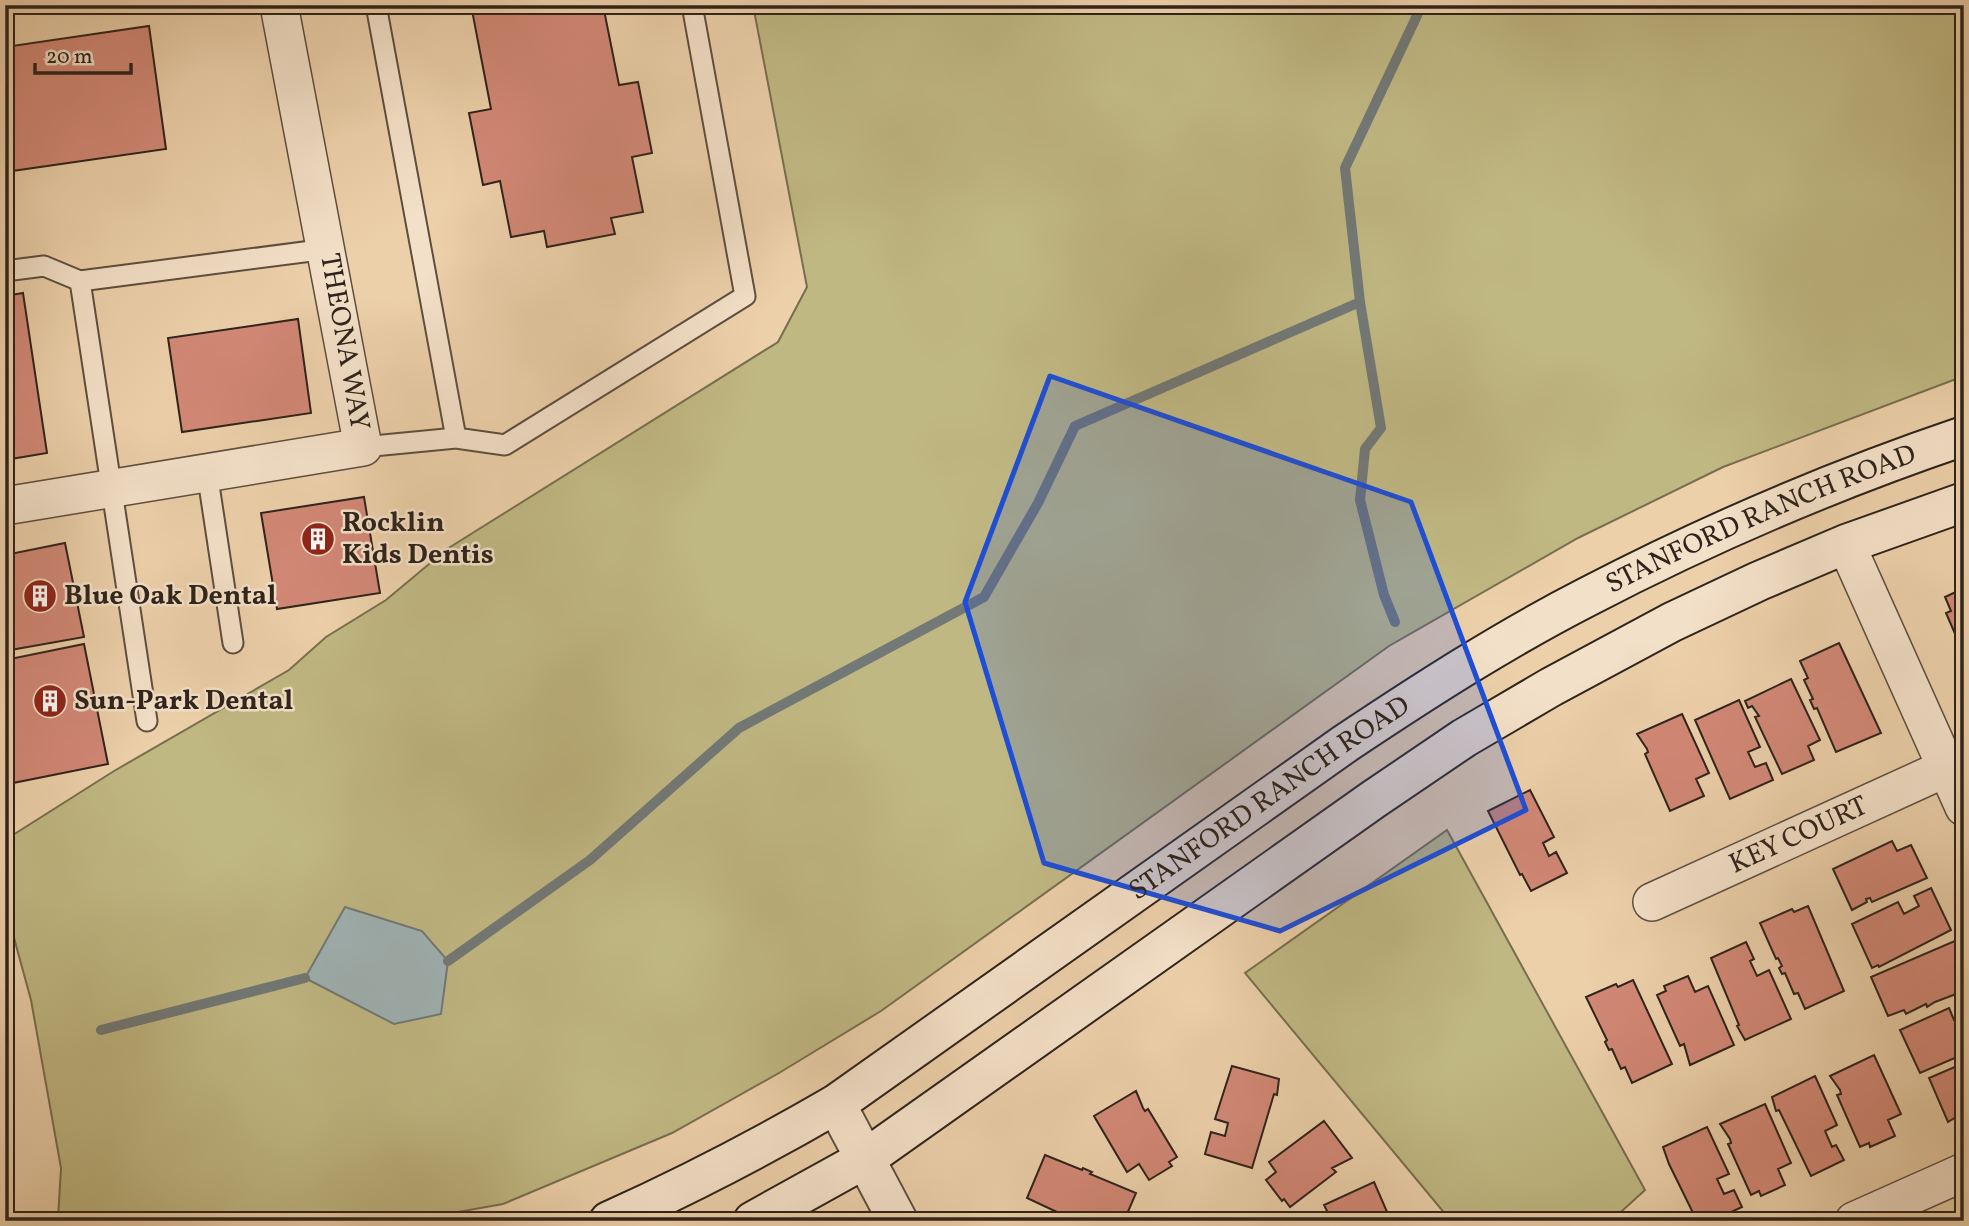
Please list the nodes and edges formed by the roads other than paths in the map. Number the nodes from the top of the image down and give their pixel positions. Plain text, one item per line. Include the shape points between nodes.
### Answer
1 (279, 5) edge
2 (376, 5) edge
3 (692, 5) edge
4 (327, 249) junction
5 (5, 271) edge
6 (80, 281) junction
7 (1964, 436) edge
8 (456, 438) junction
9 (363, 447) junction
10 (207, 472) junction
11 (110, 488) junction
12 (1964, 502) edge
13 (5, 506) edge
14 (1846, 544) junction
15 (233, 643) dead end
16 (147, 721) dead end
17 (1946, 768) junction
18 (1964, 807) edge
19 (1652, 902) dead end
20 (836, 1104) junction
21 (865, 1158) junction
22 (1964, 1172) edge
23 (609, 1221) edge
24 (753, 1221) edge
25 (898, 1221) edge
26 (1854, 1221) edge

1 - 4 street, THEONA WAY
2 - 8 lane
3 - 8 lane via 746,296 506,445
4 - 6 lane
4 - 9 street, THEONA WAY
5 - 6 lane via 44,267
6 - 11 lane
7 - 20 main road, STANFORD RANCH ROAD via 1734,525 1585,597 1513,638 1346,743
8 - 9 lane
9 - 10 street, THEONA WAY
10 - 11 street, THEONA WAY
10 - 15 lane
11 - 13 street, THEONA WAY
11 - 16 lane
12 - 14 main road, STANFORD RANCH ROAD
14 - 17 street
14 - 21 main road, STANFORD RANCH ROAD via 1672,622 1464,738
17 - 18 street
17 - 19 street, KEY COURT
20 - 21 main road
20 - 23 main road, STANFORD RANCH ROAD via 723,1167
21 - 24 main road, STANFORD RANCH ROAD
21 - 25 main road
22 - 26 street

